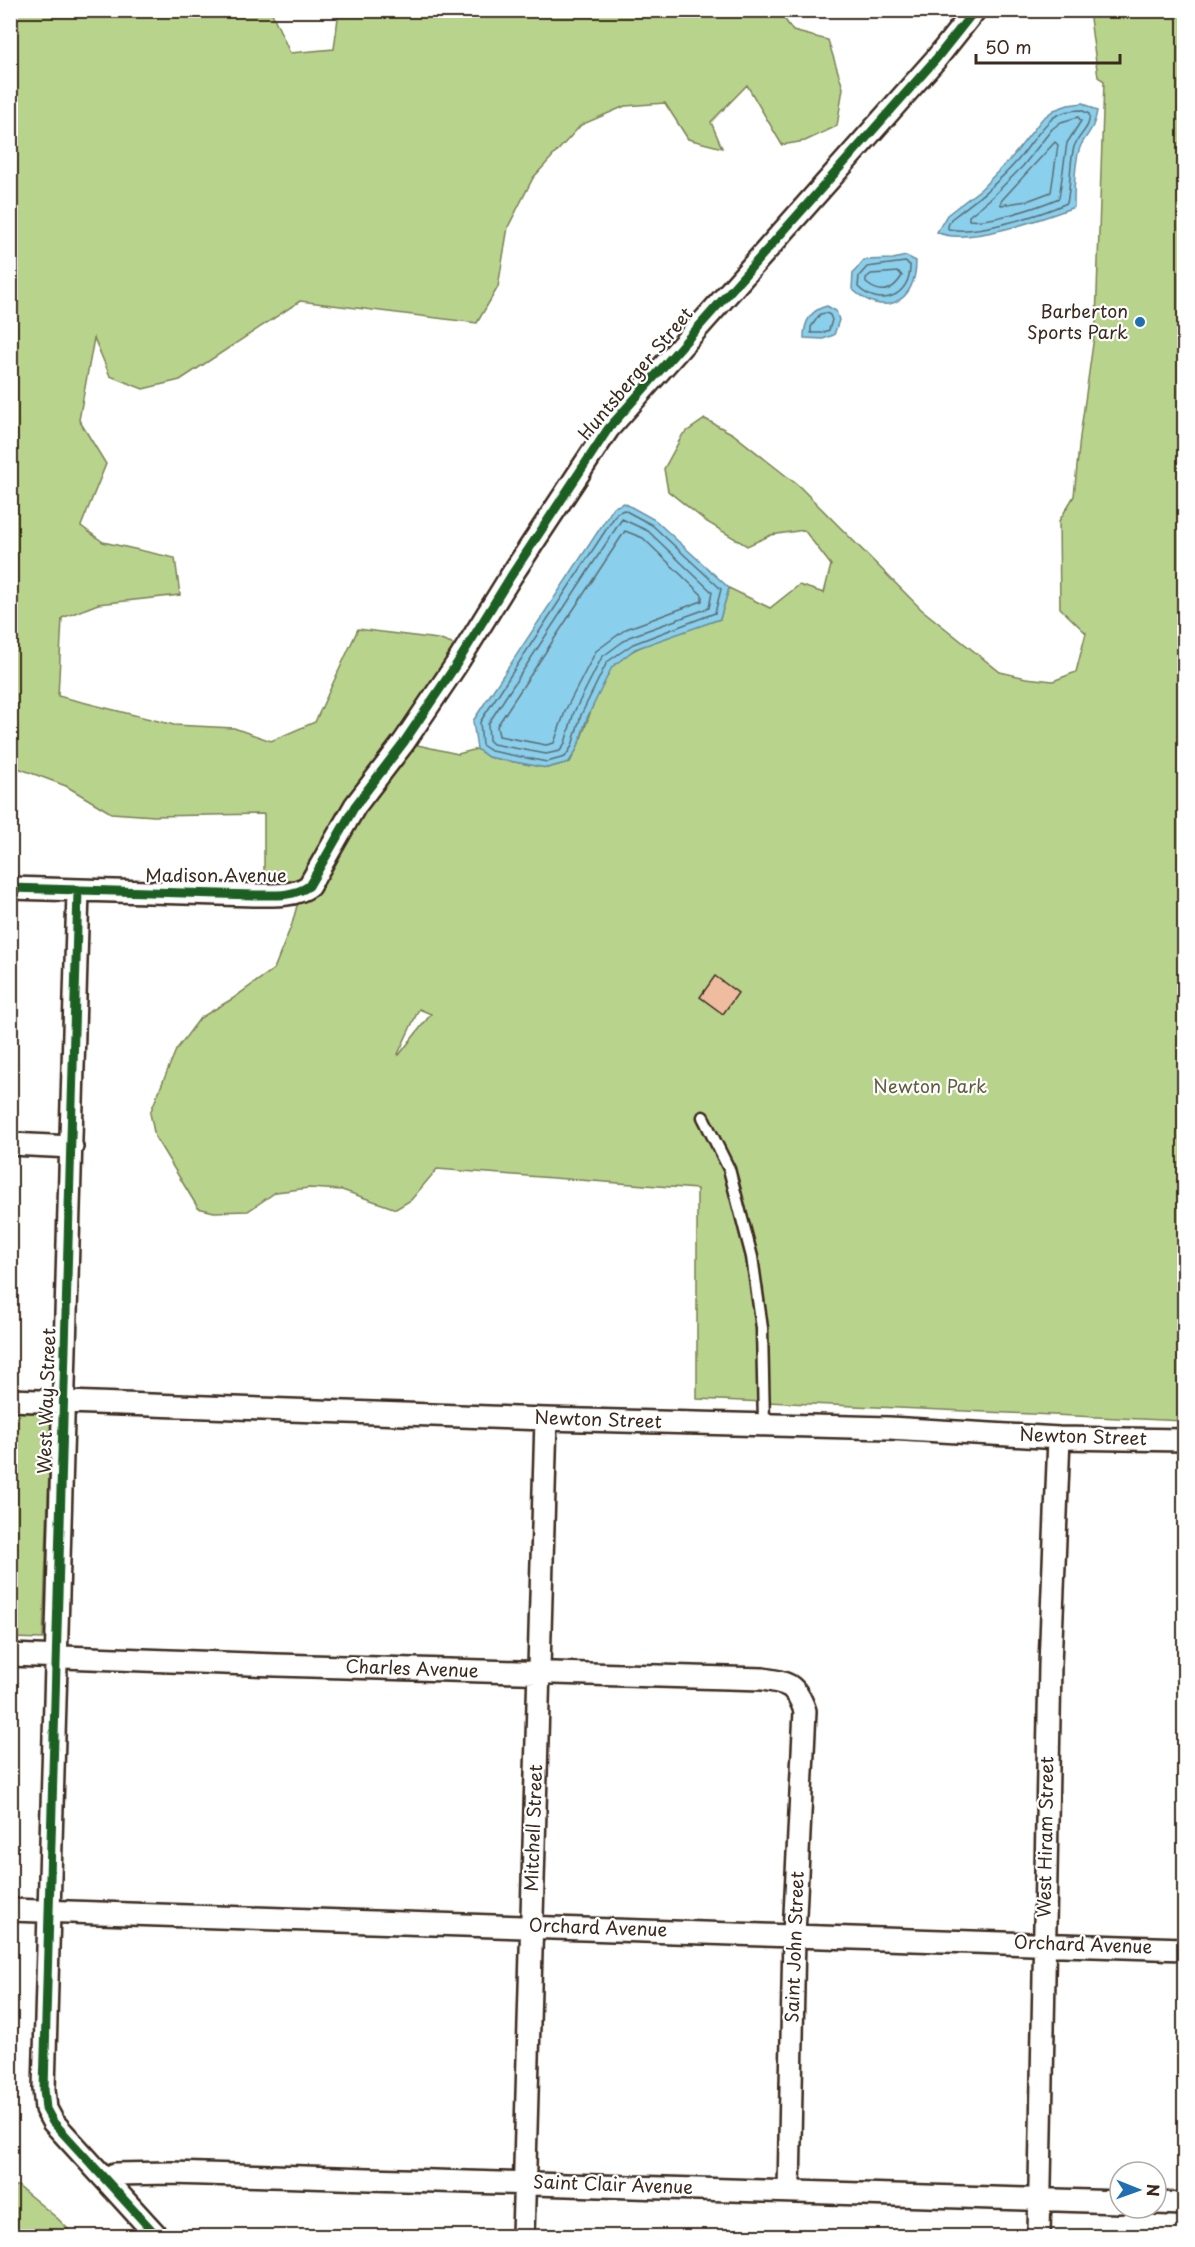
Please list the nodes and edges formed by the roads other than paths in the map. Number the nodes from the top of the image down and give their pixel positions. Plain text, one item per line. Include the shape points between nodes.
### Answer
1 (975, 10) edge
2 (366, 791) joint
3 (10, 888) edge
4 (78, 891) junction
5 (703, 1117) dead end
6 (10, 1144) edge
7 (72, 1147) junction
8 (10, 1400) edge
9 (64, 1402) junction
10 (546, 1419) junction
11 (764, 1425) junction
12 (1059, 1438) junction
13 (1185, 1440) edge
14 (10, 1655) edge
15 (55, 1656) junction
16 (538, 1672) junction
17 (803, 1704) joint
18 (10, 1910) edge
19 (49, 1912) junction
20 (531, 1926) junction
21 (794, 1935) junction
22 (1044, 1943) junction
23 (1185, 1949) edge
24 (106, 2178) junction
25 (524, 2182) junction
26 (789, 2191) junction
27 (1040, 2200) junction
28 (1108, 2202) edge
29 (1168, 2203) edge
30 (1185, 2204) edge
31 (157, 2236) edge
32 (523, 2236) edge
33 (1039, 2236) edge

1 - 2 street, Huntsberger Street via 608,429 450,675
2 - 4 street, Madison Avenue via 309,886 301,891 254,895
3 - 4 street, Madison Avenue
4 - 7 street, West Way Street
5 - 11 lane via 729,1169 752,1257 762,1328
6 - 7 street
7 - 9 street, West Way Street
8 - 9 street, Newton Street
9 - 10 street, Newton Street
9 - 15 street, West Way Street
10 - 11 street, Newton Street
10 - 16 street, Mitchell Street
11 - 12 street, Newton Street
12 - 13 street, Newton Street
12 - 22 street, West Hiram Street
14 - 15 street, Charles Avenue
15 - 16 street, Charles Avenue
15 - 19 street, West Way Street
16 - 17 street, Charles Avenue via 763,1679 792,1686
16 - 20 street, Mitchell Street
17 - 21 street, Saint John Street
18 - 19 street, Orchard Avenue
19 - 20 street, Orchard Avenue
19 - 24 street, West Way Street via 46,2109 53,2122
20 - 21 street, Orchard Avenue
20 - 25 street, Mitchell Street
21 - 22 street, Orchard Avenue
21 - 26 street, Saint John Street
22 - 23 street, Orchard Avenue
22 - 27 street, West Hiram Street
24 - 25 street, Saint Clair Avenue via 159,2172
24 - 31 street, West Way Street
25 - 26 street, Saint Clair Avenue
25 - 32 street, Mitchell Street
26 - 27 street, Saint Clair Avenue
27 - 28 street, Saint Clair Avenue
27 - 33 street, West Hiram Street
29 - 30 street

